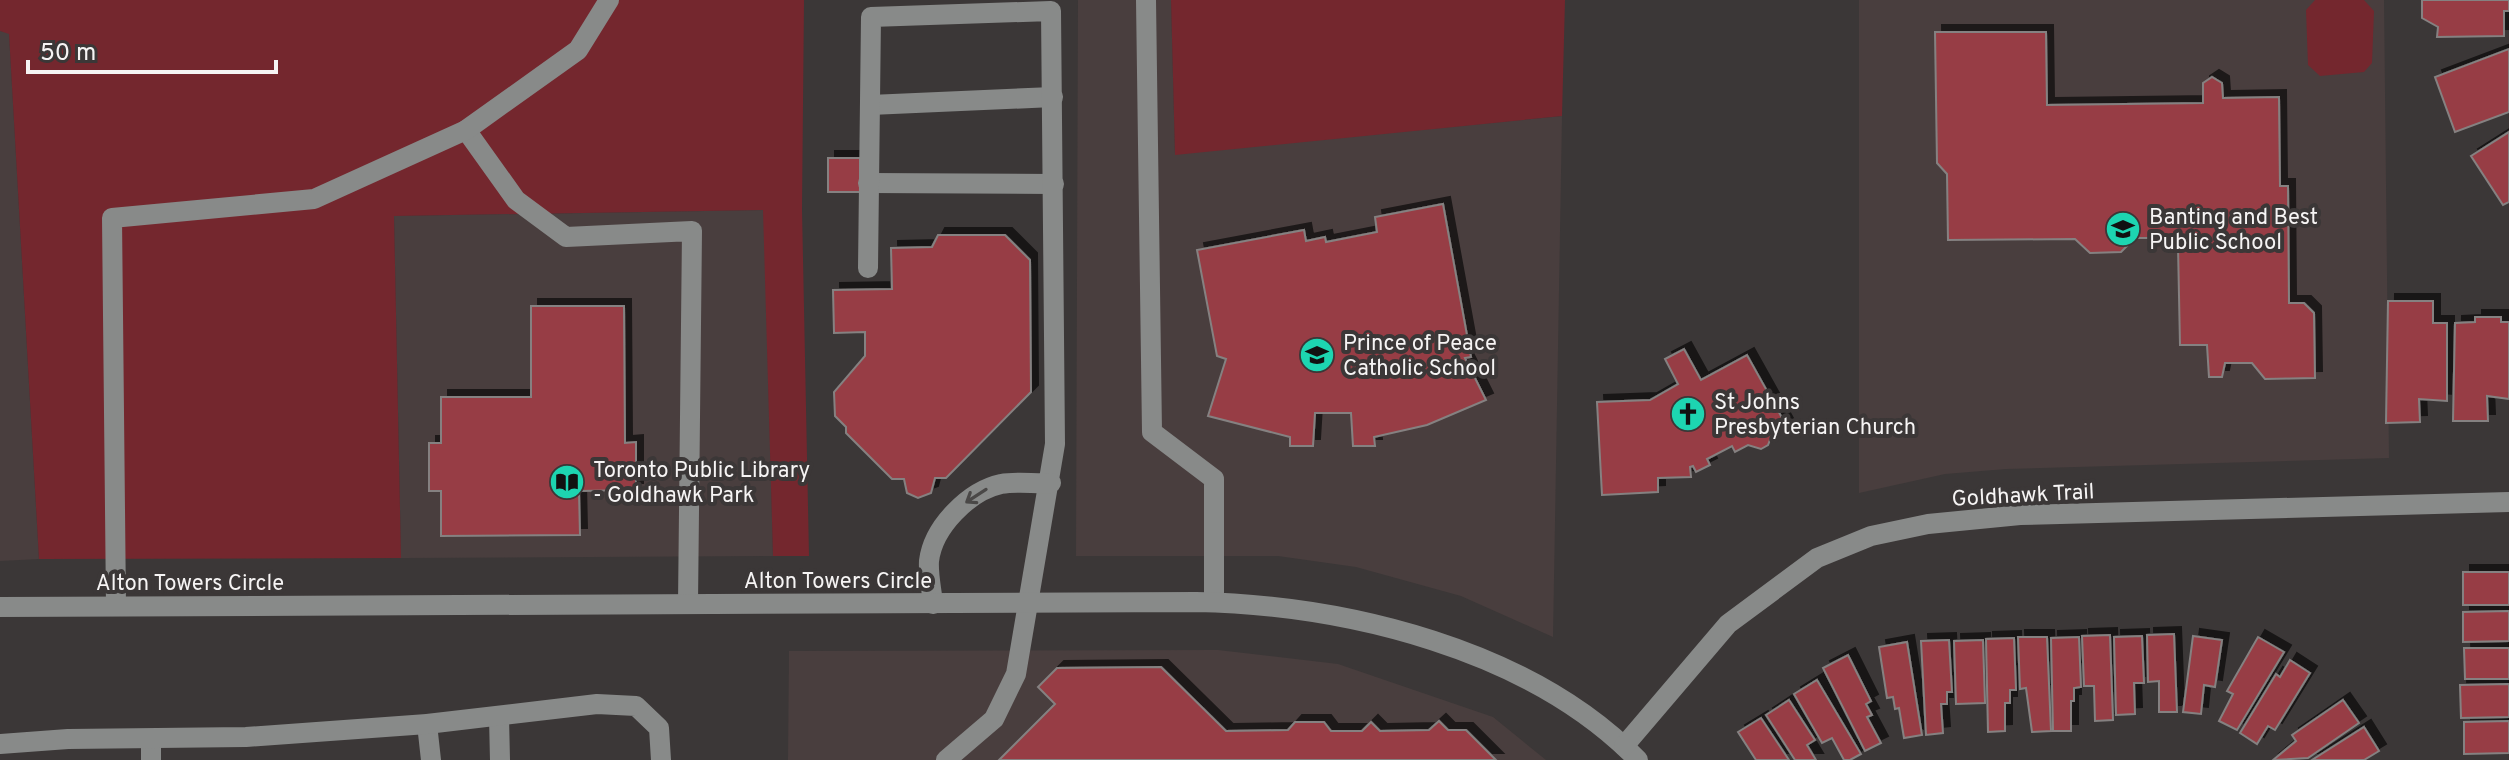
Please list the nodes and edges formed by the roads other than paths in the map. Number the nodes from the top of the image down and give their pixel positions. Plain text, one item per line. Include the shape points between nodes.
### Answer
1 (609, 0) edge
2 (1146, 0) edge
3 (1053, 97) junction
4 (870, 105) junction
5 (466, 130) junction
6 (868, 183) junction
7 (1054, 184) junction
8 (868, 268) dead end
9 (1051, 483) junction
10 (2509, 502) edge
11 (1214, 602) junction
12 (688, 604) junction
13 (933, 604) junction
14 (1027, 605) junction
15 (116, 606) junction
16 (0, 607) edge
17 (499, 717) junction
18 (427, 724) junction
19 (0, 744) edge
20 (151, 750) edge
21 (1631, 753) edge
22 (431, 760) edge
23 (500, 760) edge
24 (661, 760) edge
25 (946, 760) edge

1 - 5 street via 578,50
2 - 11 street via 1152,432 1214,479
3 - 4 street
3 - 4 street via 1051,11 871,17
3 - 7 street
4 - 6 street
5 - 12 street via 516,200 566,237 692,231
5 - 15 street via 314,199 112,218
6 - 7 street
6 - 8 street
7 - 9 street
9 -> 13 street via 989,488 950,517 929,560
9 - 14 street
10 - 21 street, Goldhawk Trail via 2020,515 1871,536 1817,558 1728,624
11 - 14 street, Alton Towers Circle
11 - 21 street, Alton Towers Circle via 1328,613 1433,641 1520,678
12 - 13 street, Alton Towers Circle
12 - 15 street, Alton Towers Circle
13 - 14 street, Alton Towers Circle
14 - 25 street via 1016,674 994,719
15 - 16 street, Alton Towers Circle
17 - 18 street
17 - 23 street
17 - 24 street via 597,704 636,706 659,728
18 - 20 street via 246,737
18 - 22 street
19 - 20 street via 68,739

